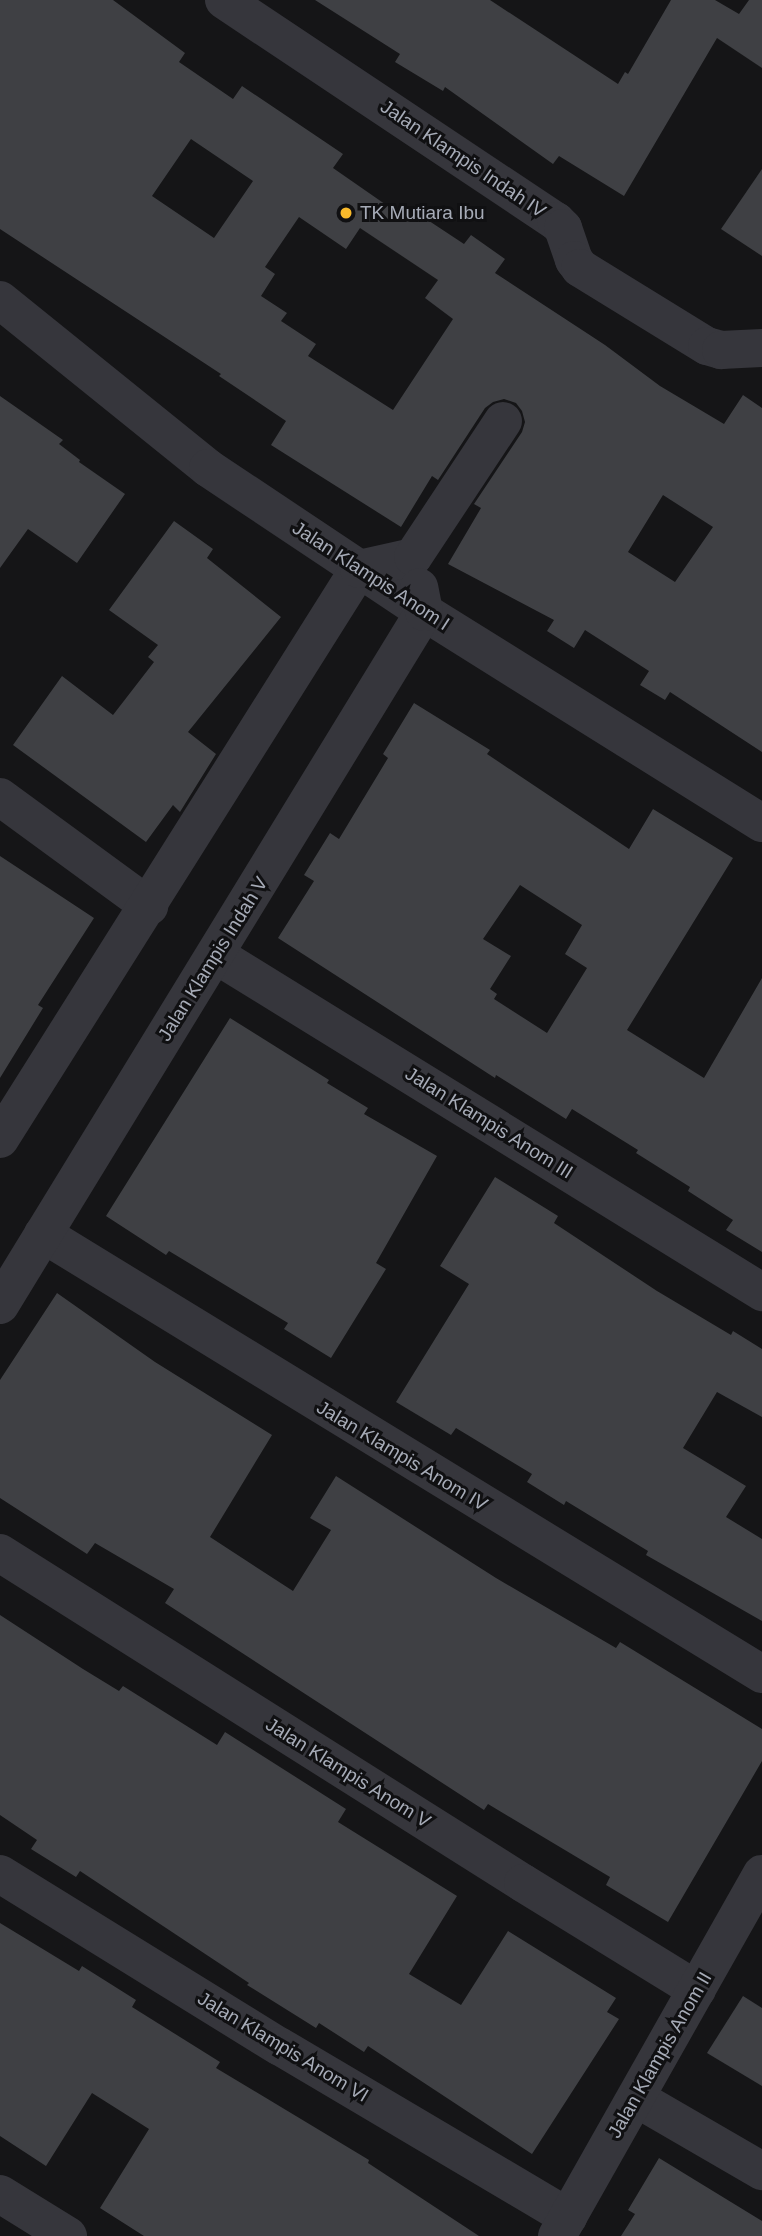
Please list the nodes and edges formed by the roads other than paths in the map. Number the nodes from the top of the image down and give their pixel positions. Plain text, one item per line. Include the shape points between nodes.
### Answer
1 (224, 0) edge
2 (0, 300) edge
3 (762, 348) edge
4 (503, 421) dead end
5 (413, 558) junction
6 (359, 569) junction
7 (424, 612) junction
8 (0, 797) edge
9 (762, 823) edge
10 (149, 906) junction
11 (216, 955) junction
12 (0, 1139) edge
13 (43, 1234) junction
14 (762, 1292) edge
15 (0, 1305) edge
16 (0, 1553) edge
17 (762, 1674) edge
18 (0, 1874) edge
19 (762, 1874) edge
20 (697, 1990) junction
21 (636, 2098) junction
22 (762, 2171) edge
23 (0, 2194) edge
24 (563, 2227) edge
25 (68, 2236) edge

1 - 3 street, Jalan Klampis Indah IV via 556,221 580,268 706,346
2 - 6 street, Jalan Klampis Anom I via 208,468
4 - 5 street
5 - 6 street
5 - 7 street
6 - 7 street, Jalan Klampis Anom I
6 - 10 street
7 - 9 street, Jalan Klampis Anom I
7 - 11 street, Jalan Klampis Indah V
8 - 10 street
10 - 12 street
11 - 13 street, Jalan Klampis Indah V
11 - 14 street, Jalan Klampis Anom III
13 - 15 street, Jalan Klampis Indah V
13 - 17 street, Jalan Klampis Anom IV
16 - 20 street, Jalan Klampis Anom V
18 - 24 street, Jalan Klampis Anom VI
19 - 20 street, Jalan Klampis Anom II
20 - 21 street, Jalan Klampis Anom II
21 - 22 street
21 - 24 street, Jalan Klampis Anom II
23 - 25 street

